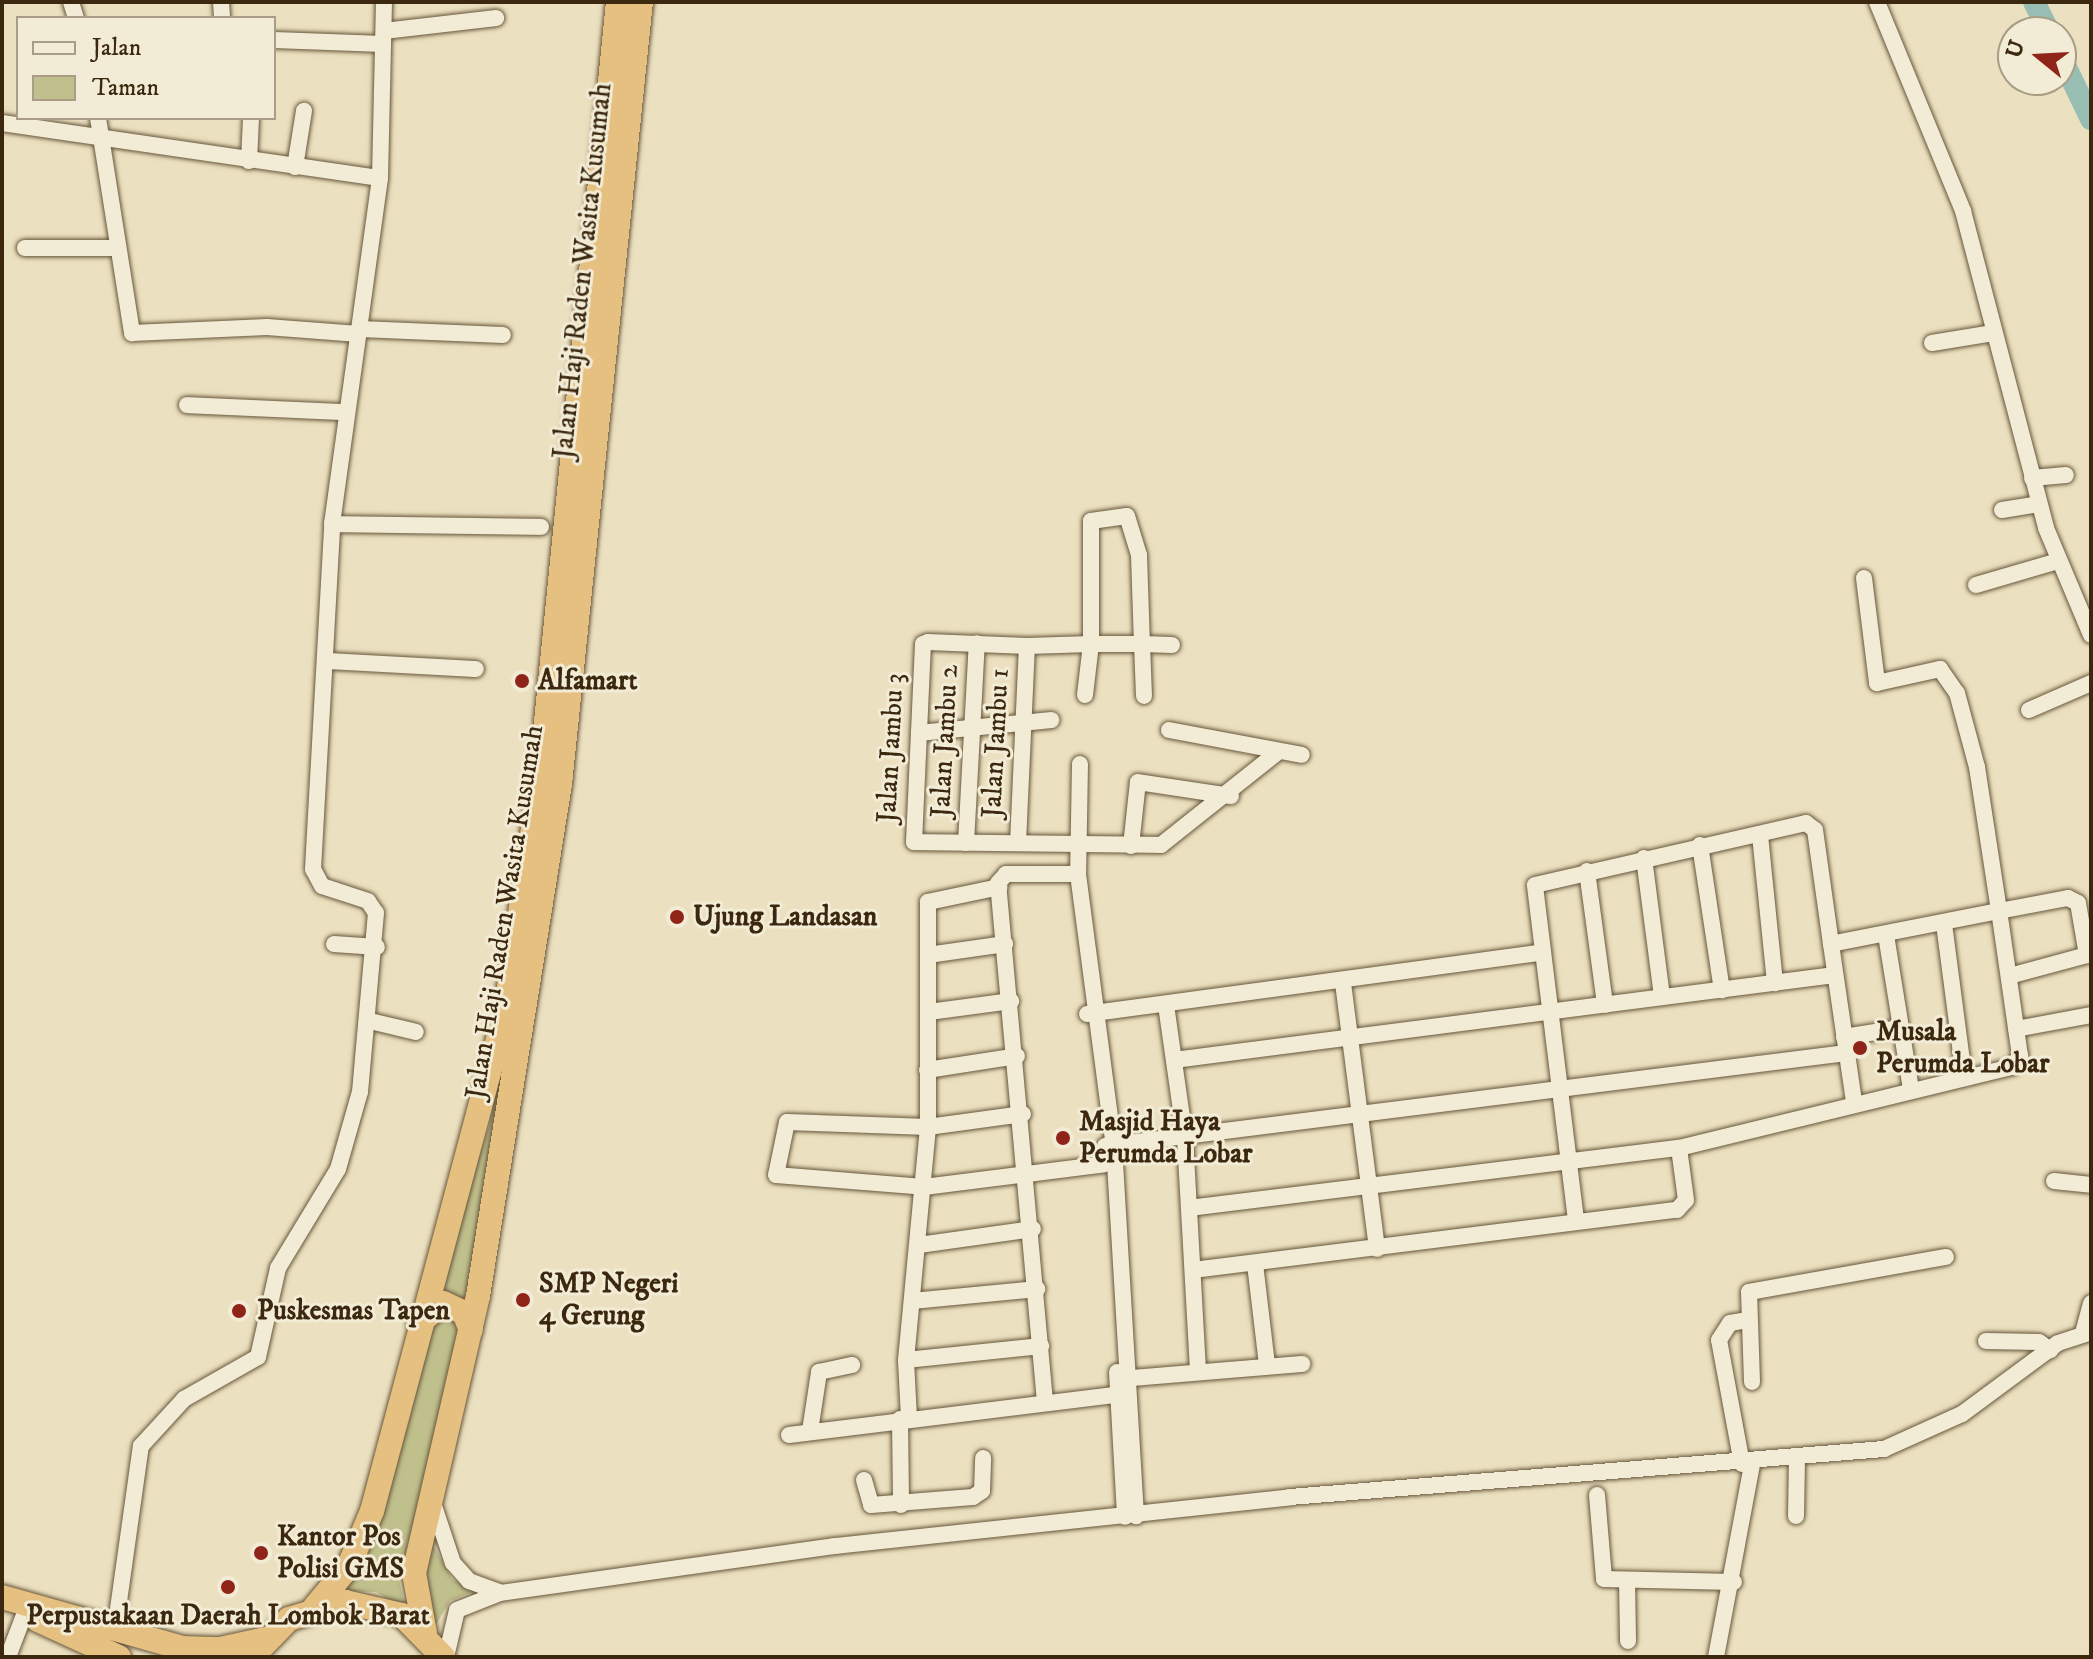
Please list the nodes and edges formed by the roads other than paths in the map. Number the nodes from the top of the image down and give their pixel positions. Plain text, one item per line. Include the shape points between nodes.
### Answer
1 (384, 2) edge
2 (618, 2) edge
3 (641, 2) edge
4 (1877, 2) edge
5 (496, 18) dead end
6 (383, 38) junction
7 (276, 40) edge
8 (304, 111) dead end
9 (98, 120) edge
10 (251, 120) edge
11 (2, 123) edge
12 (101, 136) junction
13 (249, 161) junction
14 (295, 167) junction
15 (380, 178) junction
16 (25, 248) dead end
17 (117, 248) junction
18 (359, 332) junction
19 (1989, 334) junction
20 (503, 335) dead end
21 (1932, 343) dead end
22 (187, 405) dead end
23 (344, 412) junction
24 (2066, 475) dead end
25 (2032, 478) junction
26 (2039, 504) junction
27 (2002, 510) dead end
28 (332, 524) junction
29 (541, 527) dead end
30 (2052, 563) junction
31 (1864, 578) dead end
32 (1976, 585) dead end
33 (2091, 635) edge
34 (977, 643) junction
35 (1091, 644) junction
36 (1142, 644) junction
37 (1172, 645) dead end
38 (1027, 646) junction
39 (327, 661) junction
40 (476, 669) dead end
41 (2091, 683) edge
42 (1085, 695) dead end
43 (1144, 696) dead end
44 (2029, 710) dead end
45 (1051, 720) dead end
46 (1022, 723) junction
47 (970, 727) junction
48 (1169, 730) dead end
49 (919, 733) junction
50 (1278, 752) junction
51 (1302, 755) dead end
52 (1080, 764) dead end
53 (550, 783) junction
54 (1231, 796) junction
55 (1760, 835) junction
56 (966, 843) junction
57 (1018, 843) junction
58 (1073, 845) junction
59 (1700, 845) junction
60 (1131, 846) junction
61 (1644, 858) junction
62 (1587, 871) junction
63 (1074, 875) junction
64 (999, 887) junction
65 (1999, 911) junction
66 (1944, 924) junction
67 (1886, 935) junction
68 (334, 944) dead end
69 (1005, 944) junction
70 (1831, 944) junction
71 (377, 947) junction
72 (1540, 953) junction
73 (928, 955) junction
74 (1835, 975) junction
75 (2009, 976) junction
76 (1343, 983) junction
77 (1775, 983) junction
78 (1722, 990) junction
79 (1662, 997) junction
80 (1011, 1001) junction
81 (1166, 1005) junction
82 (1605, 1005) junction
83 (1549, 1011) junction
84 (929, 1012) junction
85 (1092, 1013) junction
86 (2091, 1015) edge
87 (370, 1021) junction
88 (1900, 1028) junction
89 (2016, 1029) junction
90 (416, 1032) dead end
91 (1352, 1043) junction
92 (1845, 1045) junction
93 (1017, 1056) junction
94 (1174, 1060) junction
95 (927, 1070) junction
96 (1964, 1076) junction
97 (1911, 1089) junction
98 (1558, 1091) junction
99 (1854, 1101) junction
100 (1023, 1114) junction
101 (1361, 1114) junction
102 (928, 1127) junction
103 (1185, 1138) junction
104 (1109, 1146) junction
105 (1679, 1148) junction
106 (1105, 1164) junction
107 (1569, 1164) junction
108 (1030, 1173) junction
109 (2054, 1181) dead end
110 (1369, 1184) junction
111 (2091, 1185) edge
112 (924, 1187) junction
113 (1189, 1208) junction
114 (1576, 1220) junction
115 (1033, 1229) junction
116 (919, 1245) junction
117 (1377, 1249) junction
118 (1946, 1257) dead end
119 (1255, 1264) junction
120 (1193, 1270) junction
121 (1037, 1289) junction
122 (912, 1301) junction
123 (2091, 1303) edge
124 (1747, 1320) junction
125 (418, 1325) junction
126 (471, 1330) junction
127 (2087, 1332) edge
128 (1986, 1341) dead end
129 (1041, 1346) junction
130 (2050, 1350) junction
131 (906, 1360) junction
132 (1302, 1364) dead end
133 (852, 1365) dead end
134 (1267, 1365) junction
135 (1198, 1370) junction
136 (1752, 1382) dead end
137 (1123, 1386) junction
138 (1045, 1402) junction
139 (905, 1418) junction
140 (810, 1431) junction
141 (789, 1435) dead end
142 (983, 1458) dead end
143 (1797, 1460) junction
144 (1747, 1464) junction
145 (864, 1480) dead end
146 (431, 1492) junction
147 (1597, 1495) dead end
148 (901, 1505) junction
149 (1130, 1516) junction
150 (1796, 1516) dead end
151 (1627, 1581) junction
152 (1734, 1582) junction
153 (500, 1593) junction
154 (2, 1597) edge
155 (315, 1607) junction
156 (13, 1611) edge
157 (63, 1621) junction
158 (115, 1630) junction
159 (425, 1633) junction
160 (1628, 1641) dead end
161 (260, 1648) edge
162 (8, 1657) edge
163 (119, 1657) edge
164 (445, 1657) edge
165 (1716, 1657) edge

1 - 6 street
2 - 53 highway, Jalan Haji Raden Wasita Kusumah
3 - 53 highway, Jalan Haji Raden Wasita Kusumah
4 - 19 street via 1963,211
5 - 6 street
6 - 7 street
6 - 15 street
8 - 14 street
9 - 12 street
10 - 13 street
11 - 12 street
12 - 13 street
12 - 17 street
13 - 14 street
14 - 15 street
15 - 18 street
16 - 17 street
17 - 18 street via 132,333 267,327
18 - 20 street
18 - 23 street
19 - 21 street
19 - 25 street
22 - 23 street
23 - 28 street
24 - 25 street
25 - 26 street
26 - 27 street
26 - 30 street
28 - 29 street
28 - 39 street
30 - 32 street
30 - 33 street
31 - 65 street via 1877,683 1940,669 1957,693 1977,767
34 - 38 street
34 - 47 street, Jalan Jambu 2
34 - 49 street, Jalan Jambu 3 via 928,642 921,654
35 - 36 street
35 - 36 street via 1091,519 1127,516 1139,555
35 - 38 street
35 - 42 street
36 - 37 street
36 - 43 street
38 - 46 street, Jalan Jambu 1
39 - 40 street
39 - 71 street via 313,869 322,886 372,904
41 - 44 street
45 - 46 street
46 - 47 street
46 - 57 street, Jalan Jambu 1
47 - 49 street
47 - 56 street, Jalan Jambu 2
48 - 50 street
49 - 56 street, Jalan Jambu 3 via 915,843
50 - 51 street
50 - 54 street
52 - 58 street
53 - 125 highway, Jalan Haji Raden Wasita Kusumah via 502,1025
53 - 126 highway, Jalan Haji Raden Wasita Kusumah
54 - 60 street via 1166,843
54 - 60 street via 1138,782
55 - 59 street
55 - 70 street via 1806,823 1813,828
55 - 77 street
56 - 57 street
57 - 58 street
58 - 60 street
58 - 63 street
59 - 61 street
59 - 78 street
61 - 62 street
61 - 79 street
62 - 72 street via 1534,887
62 - 82 street
63 - 64 street via 1006,874
63 - 85 street
64 - 69 street
64 - 73 street via 930,898
65 - 66 street
65 - 75 street
65 - 75 street via 2074,899 2089,949 2084,957
66 - 67 street
66 - 96 street
67 - 70 street
67 - 88 street
68 - 71 street
69 - 73 street
69 - 80 street
70 - 74 street
71 - 87 street
72 - 76 street
72 - 83 street
73 - 84 street
74 - 77 street
74 - 92 street
75 - 89 street
76 - 81 street
76 - 91 street
77 - 78 street
78 - 79 street
79 - 82 street
80 - 84 street
80 - 93 street
81 - 85 street
81 - 94 street
82 - 83 street
83 - 91 street
83 - 98 street
84 - 95 street
85 - 104 street
86 - 89 street
87 - 90 street
87 - 158 street via 347,1150 278,1268 262,1351 184,1399 141,1446
88 - 92 street
88 - 97 street
89 - 96 street via 2015,1065
91 - 94 street
91 - 101 street
92 - 98 street
92 - 99 street
93 - 95 street
93 - 100 street
94 - 103 street
95 - 102 street
96 - 97 street
97 - 99 street
98 - 101 street
98 - 107 street
99 - 105 street
100 - 102 street
100 - 108 street
101 - 103 street
101 - 110 street
102 - 112 street
102 - 112 street via 784,1125 778,1177
103 - 104 street
103 - 113 street
104 - 106 street
104 - 137 street
105 - 107 street
105 - 114 street via 1682,1208
106 - 108 street
106 - 137 street
107 - 110 street
107 - 114 street
108 - 112 street
108 - 115 street
109 - 111 street
110 - 113 street
110 - 117 street
112 - 116 street
113 - 120 street
114 - 117 street
115 - 116 street
115 - 121 street
116 - 122 street
117 - 119 street
118 - 124 street via 1749,1292
119 - 120 street
119 - 134 street
120 - 135 street
121 - 122 street
121 - 129 street
122 - 131 street
123 - 127 street
124 - 136 street
124 - 144 street via 1730,1323 1719,1340
125 - 126 highway via 443,1303 464,1313
125 - 155 highway, Jalan Haji Raden Wasita Kusumah via 364,1535
126 - 146 highway, Jalan Haji Raden Wasita Kusumah
127 - 130 street
128 - 130 street via 2039,1342
129 - 131 street
129 - 138 street
130 - 143 street via 1999,1392 1910,1440
131 - 139 street
132 - 134 street
133 - 140 street via 819,1372
134 - 135 street
135 - 137 street
137 - 138 street
137 - 149 street
138 - 139 street
139 - 140 street
139 - 148 street
140 - 141 street
142 - 148 street via 977,1496
143 - 144 street
143 - 150 street
144 - 149 street
144 - 152 street
145 - 148 street via 869,1505
146 - 153 street via 453,1563 469,1581
146 - 159 highway, Jalan Haji Raden Wasita Kusumah via 414,1573
147 - 151 street via 1601,1575
149 - 153 street via 835,1546
151 - 152 street
151 - 160 street
152 - 165 street
153 - 164 street via 457,1610
154 - 157 highway
155 - 159 highway via 374,1605
155 - 161 highway
156 - 157 highway
156 - 162 street
157 - 158 highway
157 - 163 highway
158 - 161 highway via 206,1651
159 - 164 highway

